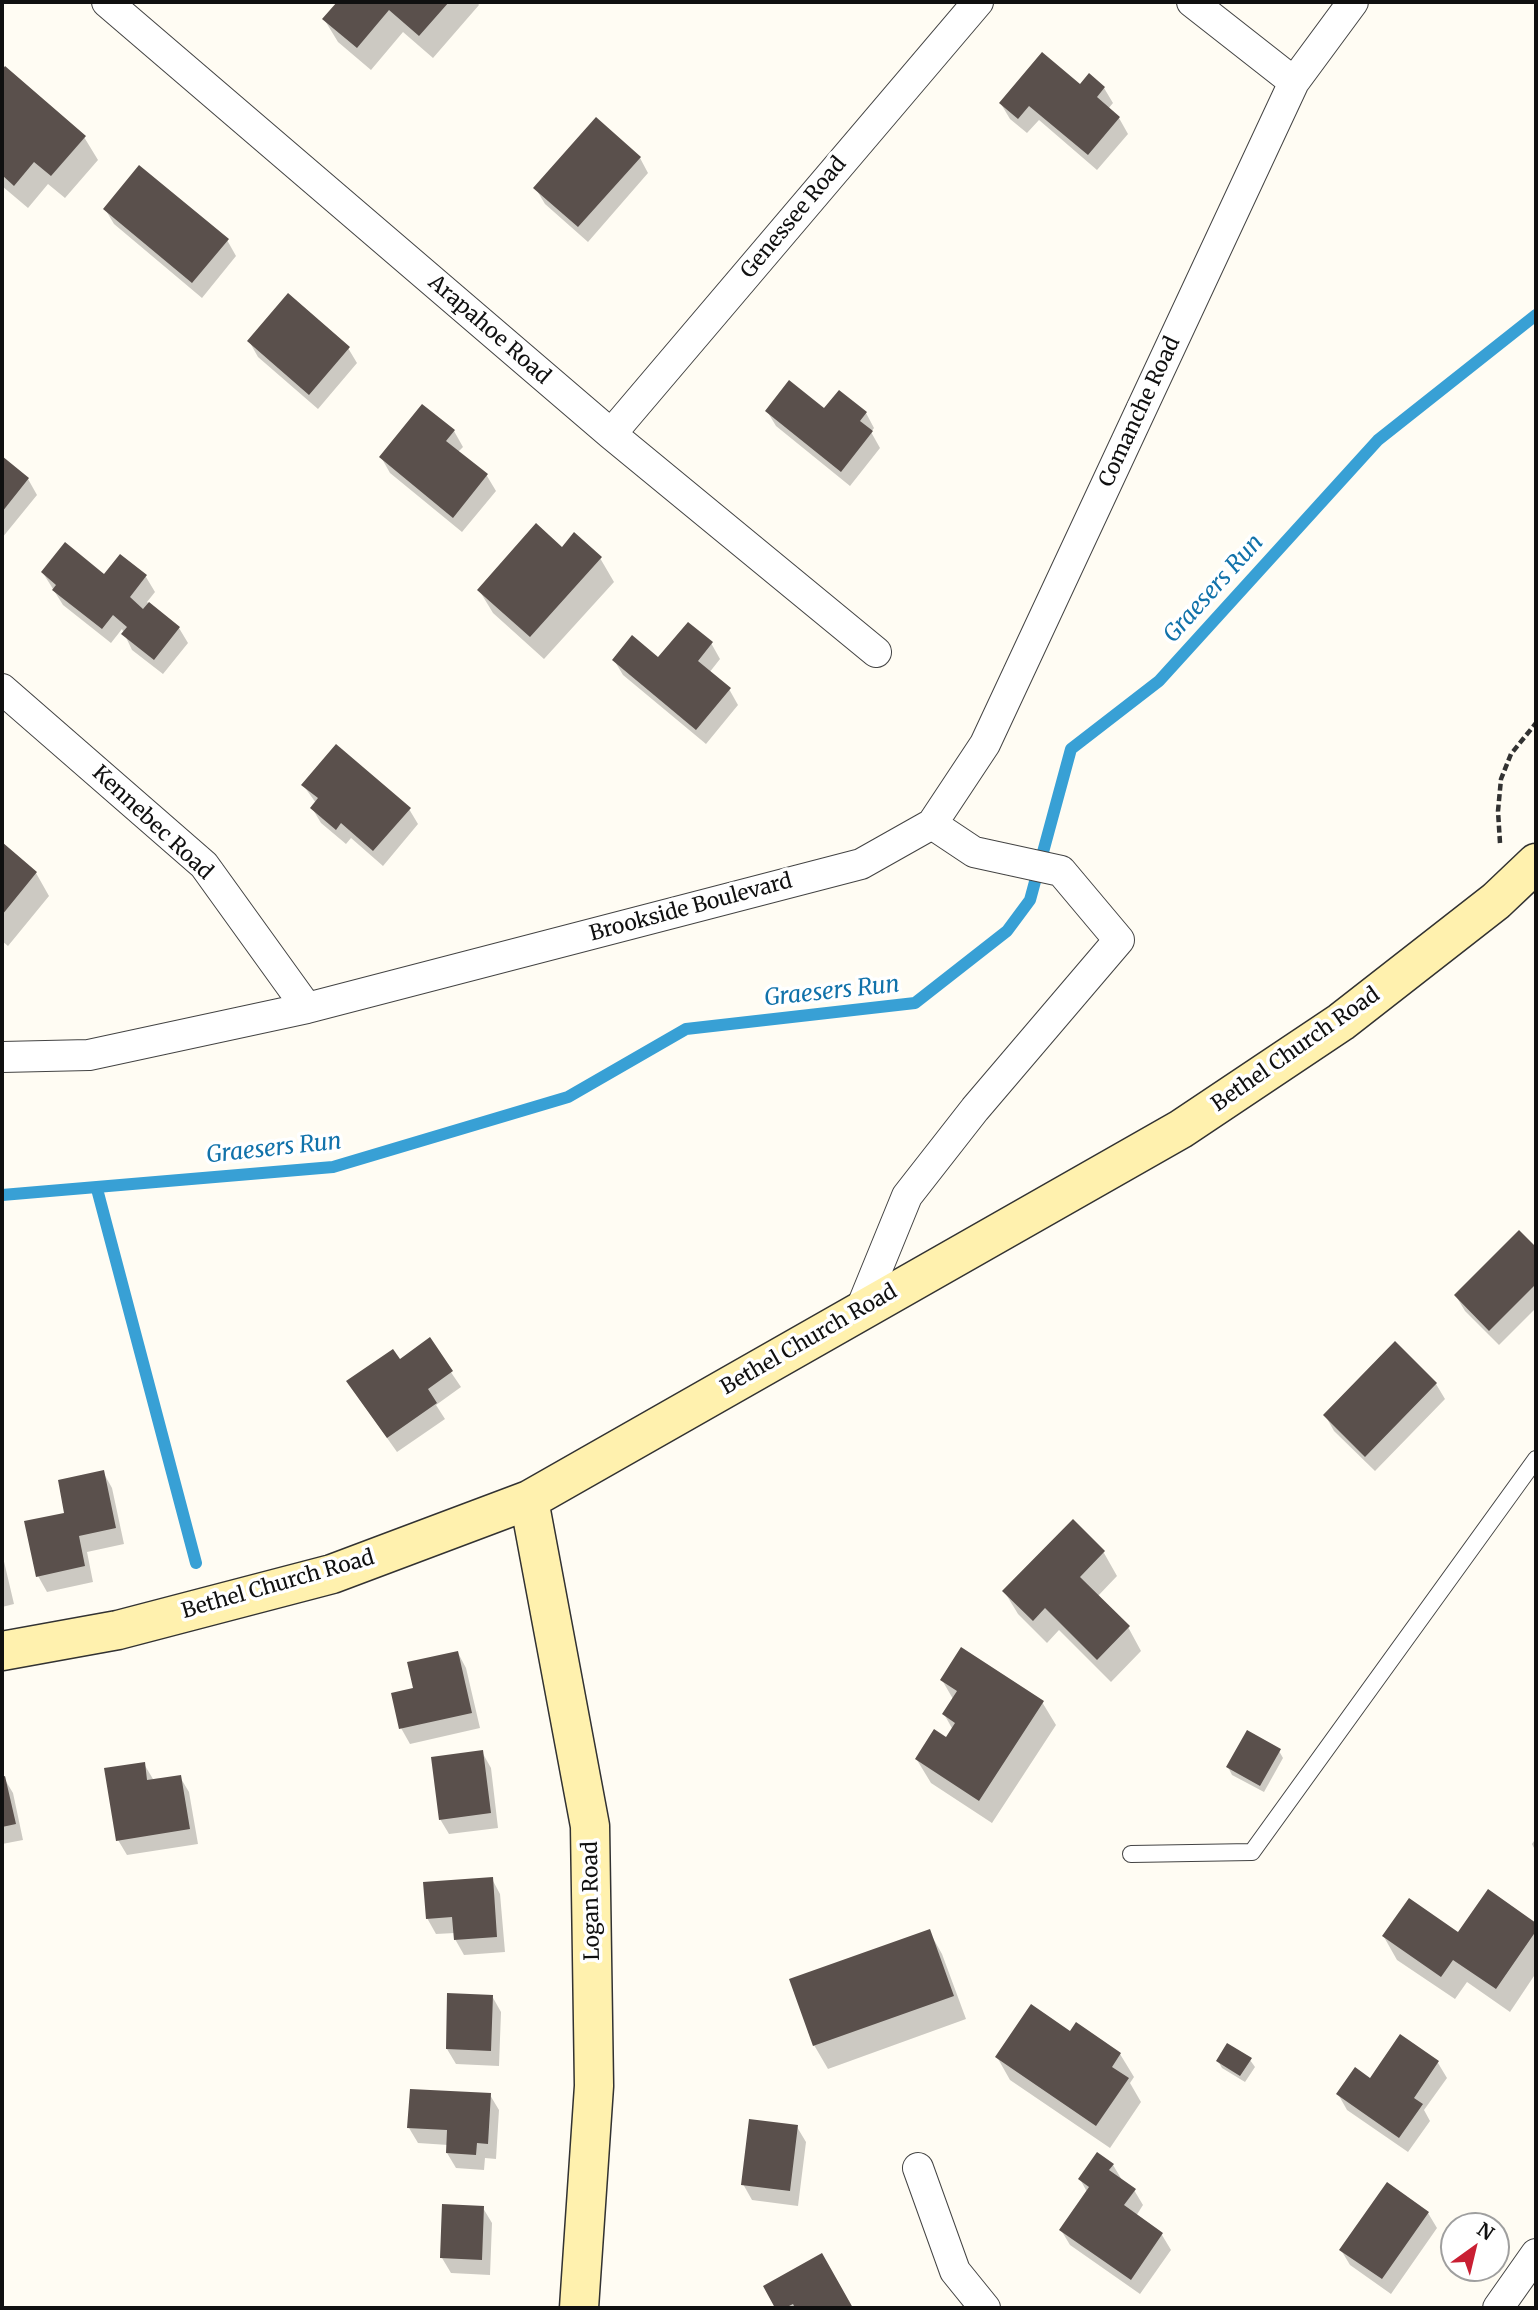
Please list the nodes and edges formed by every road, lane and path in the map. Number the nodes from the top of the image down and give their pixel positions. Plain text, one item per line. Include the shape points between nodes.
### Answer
1 (107, 2) edge
2 (978, 2) edge
3 (1192, 2) edge
4 (1353, 2) edge
5 (1294, 82) junction
6 (611, 434) junction
7 (876, 652) dead end
8 (2, 689) edge
9 (1536, 723) edge
10 (932, 824) junction
11 (1527, 871) edge
12 (307, 1008) junction
13 (2, 1057) edge
14 (860, 1311) junction
15 (1536, 1459) edge
16 (529, 1500) junction
17 (2, 1651) edge
18 (1131, 1854) dead end
19 (918, 2168) dead end
20 (1536, 2254) edge
21 (579, 2308) edge
22 (985, 2308) edge
23 (1498, 2308) edge

1 - 6 street, Arapahoe Road
2 - 6 street, Genessee Road
3 - 5 street
4 - 5 street, Comanche Road
5 - 10 street, Comanche Road via 985,744
6 - 7 street, Arapahoe Road
8 - 12 street, Kennebec Road via 204,865
9 - 11 path via 1511,754 1498,811 1502,858
10 - 12 street, Brookside Boulevard via 861,864
10 - 14 street via 974,852 1061,871 1119,940 907,1196
11 - 14 street, Bethel Church Road via 1496,901 1341,1022 1181,1129
12 - 13 street, Brookside Boulevard via 89,1055
14 - 16 street, Bethel Church Road
15 - 18 lane via 1252,1852
16 - 17 street, Bethel Church Road via 332,1574 118,1630
16 - 21 street, Logan Road via 590,1826 594,2086
19 - 22 street via 955,2271
20 - 23 street

